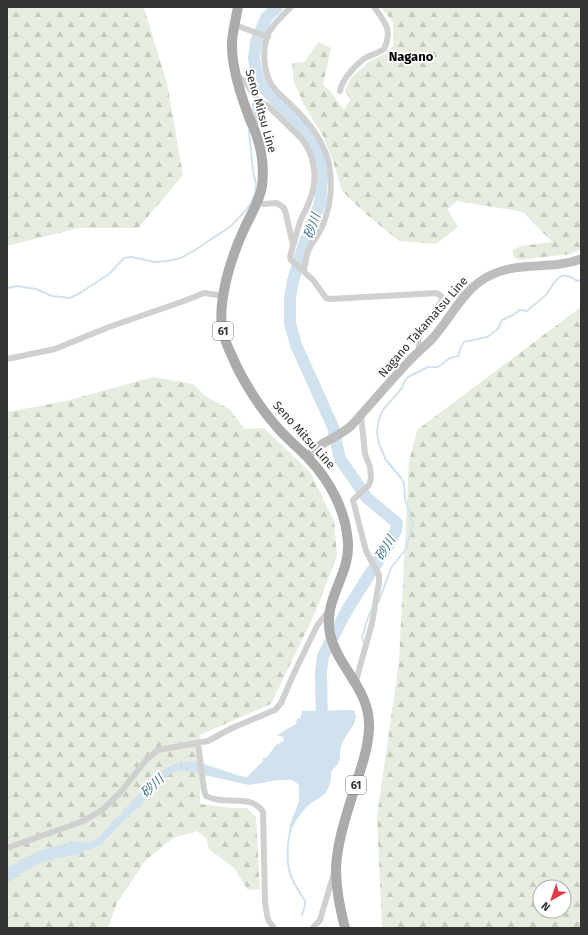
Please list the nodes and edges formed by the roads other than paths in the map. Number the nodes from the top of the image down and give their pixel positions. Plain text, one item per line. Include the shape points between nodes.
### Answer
1 (238, 7) edge
2 (291, 7) edge
3 (374, 7) edge
4 (235, 25) junction
5 (268, 37) junction
6 (237, 76) junction
7 (340, 91) dead end
8 (258, 100) junction
9 (253, 127) junction
10 (257, 202) junction
11 (293, 245) junction
12 (581, 259) edge
13 (304, 271) junction
14 (224, 296) junction
15 (420, 351) junction
16 (7, 359) edge
17 (361, 415) junction
18 (308, 457) junction
19 (329, 610) junction
20 (356, 681) junction
21 (198, 743) junction
22 (7, 848) edge
23 (336, 869) junction
24 (274, 928) edge
25 (313, 928) edge
26 (345, 928) edge

1 - 4 main road, Seno Mitsu Line / 61
2 - 5 street via 269,32
3 - 7 street via 387,24 387,42 384,49 366,57 348,74 341,84
4 - 5 street
4 - 6 main road, Seno Mitsu Line / 61 via 232,42
5 - 13 street via 264,53 265,71 272,86 320,140 329,164 331,186 328,208 322,228 308,251
6 - 8 street
6 - 9 main road, Seno Mitsu Line / 61
8 - 9 street via 258,114
8 - 11 street via 267,105 301,138 310,152 314,167 314,189
9 - 10 main road, Seno Mitsu Line / 61 via 262,158 262,186
10 - 11 street via 277,203 284,208
10 - 14 main road, Seno Mitsu Line / 61 via 233,255
11 - 13 street via 291,260
12 - 15 main road, Nagano Takamatsu Line via 568,263 514,267 492,274 468,292
13 - 15 street via 323,295 330,299 440,294 442,300 419,336
14 - 16 street via 204,293 55,349
14 - 18 main road, Seno Mitsu Line / 61 via 222,329 232,358 269,417
15 - 17 main road, Nagano Takamatsu Line
17 - 18 main road, Nagano Takamatsu Line via 342,434 316,447
17 - 20 street via 365,454 371,473 370,482 354,500 366,551 379,579 367,645
18 - 19 main road, Seno Mitsu Line / 61 via 332,489 342,513 348,544 344,571
19 - 20 main road, Seno Mitsu Line / 61 via 329,625 335,648
19 - 21 street via 317,626 281,703 275,710
20 - 23 main road, Seno Mitsu Line / 61 via 364,700 369,727 365,754 341,837
21 - 22 street via 158,750 119,794 102,810 82,822
21 - 24 street via 206,796 217,800 247,801 263,812 265,903 268,920
23 - 25 street via 320,920
23 - 26 main road, Seno Mitsu Line / 61

